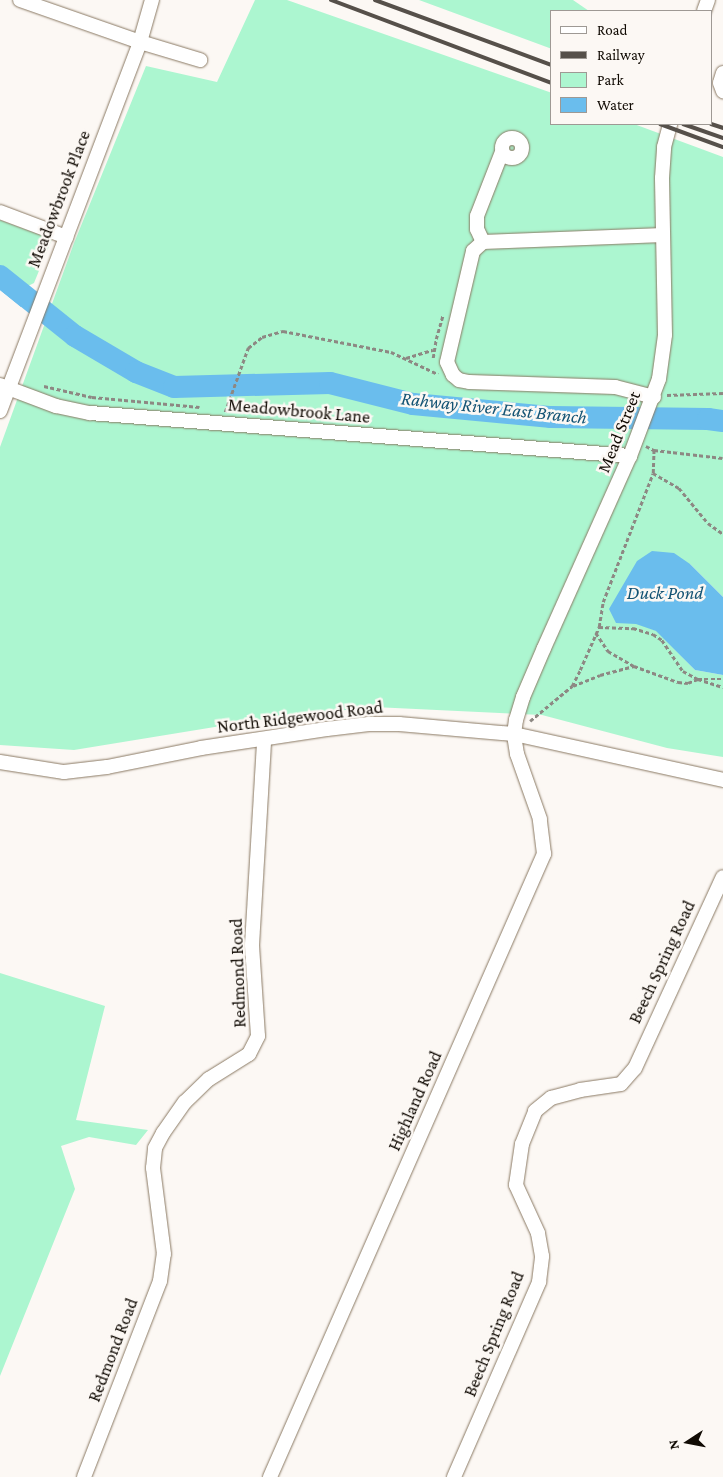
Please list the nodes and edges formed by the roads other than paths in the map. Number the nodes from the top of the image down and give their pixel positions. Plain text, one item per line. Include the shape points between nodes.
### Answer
1 (20, 0) edge
2 (152, 0) edge
3 (140, 42) junction
4 (200, 60) dead end
5 (723, 74) edge
6 (723, 92) edge
7 (670, 125) edge
8 (502, 152) dead end
9 (0, 212) edge
10 (663, 235) junction
11 (66, 237) junction
12 (483, 242) junction
13 (4, 387) edge
14 (657, 400) junction
15 (0, 411) edge
16 (630, 456) junction
17 (514, 734) junction
18 (264, 740) junction
19 (0, 762) edge
20 (720, 781) edge
21 (723, 877) edge
22 (84, 1477) edge
23 (270, 1477) edge
24 (454, 1477) edge

1 - 3 street
2 - 3 street, Meadowbrook Place
3 - 4 street
3 - 11 street, Meadowbrook Place
5 - 6 street via 720,84
7 - 10 street, Mead Street via 664,147
8 - 12 street via 477,216 477,229
9 - 11 street
10 - 12 street
10 - 14 street, Mead Street via 664,341
11 - 13 street, Meadowbrook Place
12 - 14 street via 473,251 447,362 453,375 469,382 614,387
13 - 15 street, Meadowbrook Place
13 - 16 street, Meadowbrook Lane via 56,406 90,413
14 - 16 street, Mead Street
16 - 17 street, Mead Street via 523,697
17 - 18 street, North Ridgewood Road via 369,724
17 - 20 street, North Ridgewood Road
17 - 23 street, Highland Road via 517,754 540,818 544,854
18 - 19 street, North Ridgewood Road via 64,772
18 - 22 street, Redmond Road via 252,945 258,1036 249,1054 210,1079 185,1102 156,1148 153,1168 164,1254 160,1281
21 - 24 street, Beech Spring Road via 635,1068 620,1084 551,1098 536,1110 522,1144 516,1185 538,1233 542,1256 539,1282

